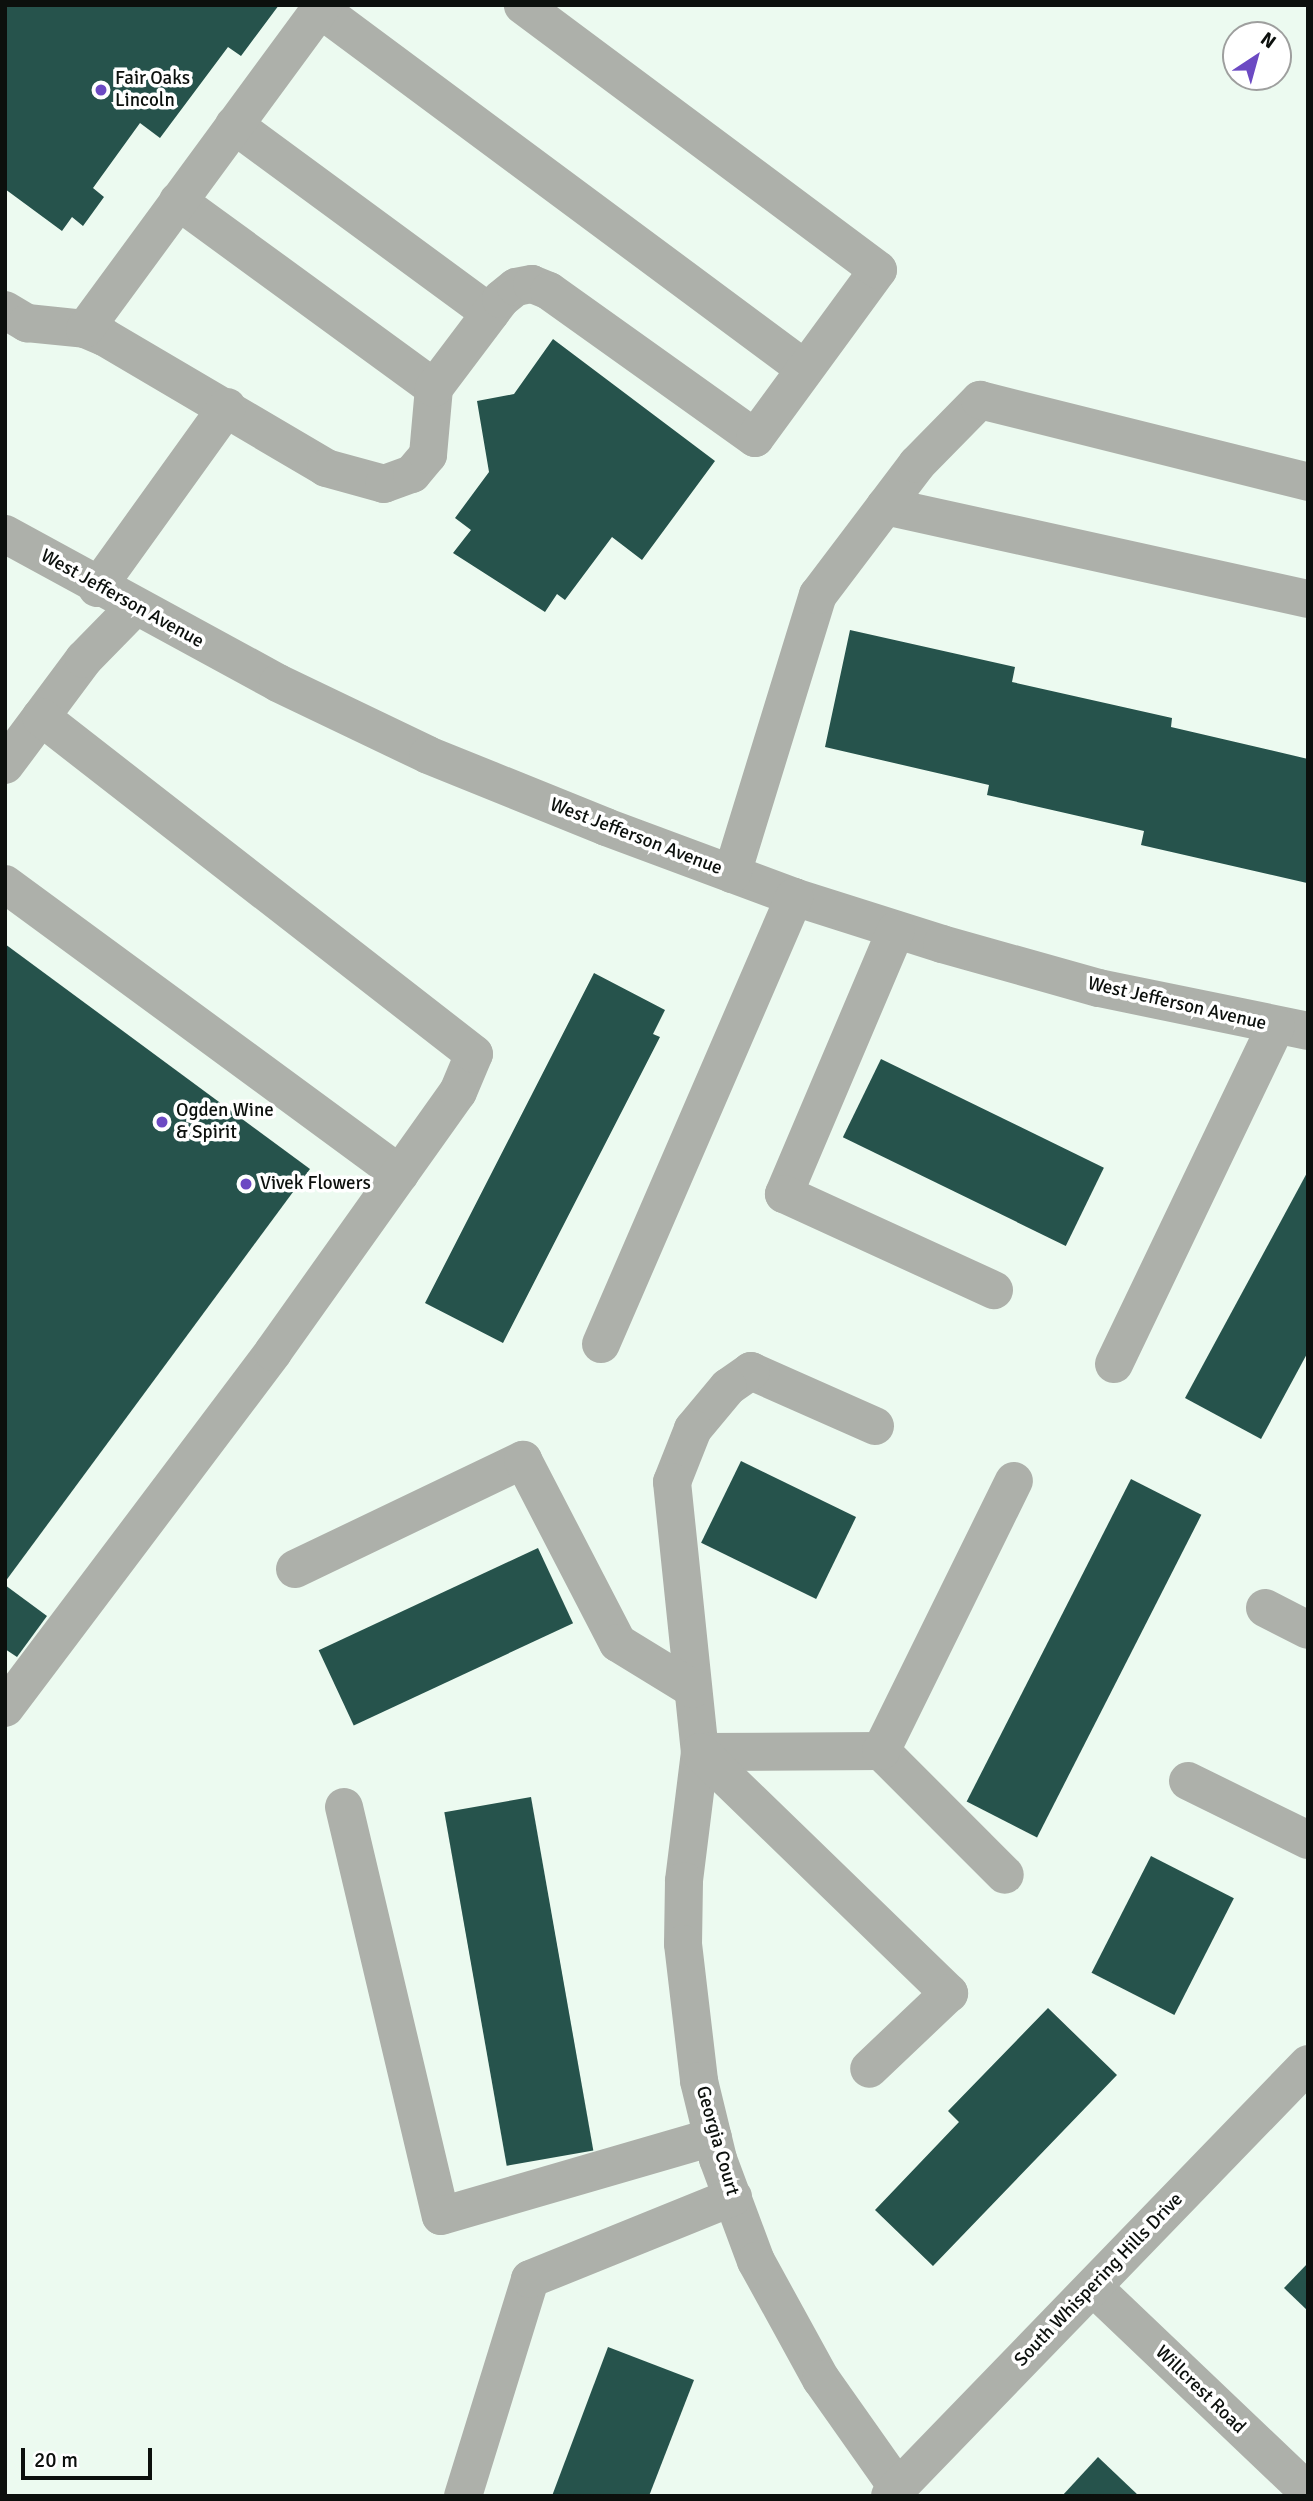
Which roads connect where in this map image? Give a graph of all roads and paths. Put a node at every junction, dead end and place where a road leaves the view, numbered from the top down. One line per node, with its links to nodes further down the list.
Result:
1 (523, 5): 8 (street)
2 (321, 7): 3 (street); 8 (street)
3 (234, 125): 4 (street); 6 (street)
4 (178, 201): 7 (street); 9 (street)
5 (5, 310): 7 (street)
6 (490, 313): 8 (street); 9 (street)
7 (85, 329): 10 (street)
8 (805, 369)
9 (434, 388): 10 (street)
10 (227, 407): 14 (street)
11 (1308, 482): 12 (street)
12 (885, 506): 15 (street); 19 (street)
13 (5, 534): 14 (street, West Jefferson Avenue)
14 (97, 588): 16 (street, West Jefferson Avenue)
15 (1308, 599)
16 (134, 608): 17 (street); 19 (street, West Jefferson Avenue)
17 (41, 717): 18 (street); 24 (street)
18 (5, 765)
19 (732, 874): 21 (street, West Jefferson Avenue)
20 (5, 884): 24 (street)
21 (794, 897): 22 (street, West Jefferson Avenue); 26 (street)
22 (896, 930): 23 (street, West Jefferson Avenue); 25 (street)
23 (1292, 1029): 27 (street)
24 (400, 1174): 34 (street)
25 (995, 1290)
26 (601, 1344)
27 (1114, 1364)
28 (875, 1426): 33 (street, Georgia Court)
29 (1014, 1481): 35 (street)
30 (295, 1569): 33 (street)
31 (1265, 1608): 32 (street)
32 (1308, 1630)
33 (693, 1689): 36 (street, Georgia Court)
34 (5, 1708)
35 (881, 1751): 36 (street); 40 (street)
36 (701, 1752): 42 (street); 43 (street, Georgia Court)
37 (1188, 1782): 39 (street)
38 (344, 1807): 43 (street)
39 (1308, 1840)
40 (1005, 1875)
41 (1308, 2064): 45 (street, South Whispering Hills Drive)
42 (869, 2069)
43 (713, 2137): 44 (street, Georgia Court)
44 (733, 2197): 46 (street, Georgia Court); 48 (street)
45 (1093, 2287): 46 (street, South Whispering Hills Drive); 47 (street, Willcrest Road)
46 (894, 2492)
47 (1308, 2492)
48 (463, 2496)

